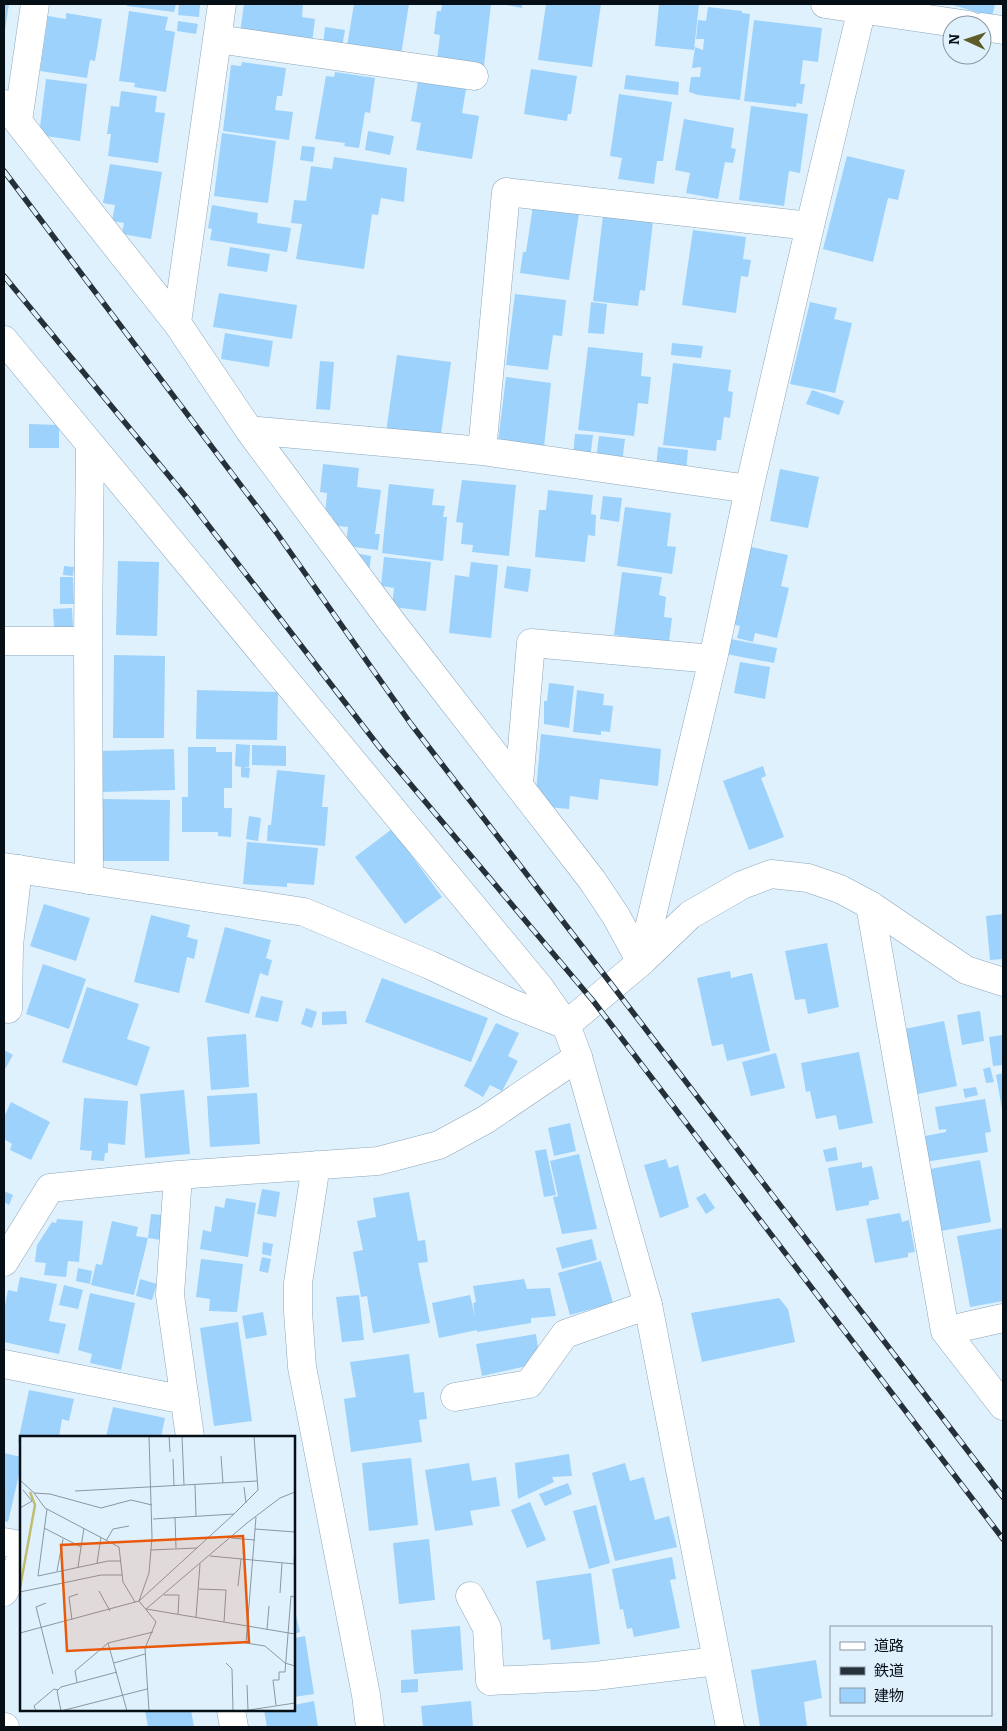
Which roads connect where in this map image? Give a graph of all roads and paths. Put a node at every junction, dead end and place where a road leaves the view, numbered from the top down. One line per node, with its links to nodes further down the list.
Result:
1 (35, 4): 8 (street)
2 (222, 4): 6 (street)
3 (825, 4): 4 (street)
4 (863, 6): 5 (street); 9 (street)
5 (942, 20)
6 (217, 39): 7 (street); 10 (street)
7 (474, 76)
8 (11, 112): 10 (street)
9 (810, 226): 14 (street); 15 (street)
10 (176, 323): 12 (street)
11 (4, 340): 13 (street)
12 (249, 430): 14 (street); 19 (street)
13 (90, 444): 17 (street); 26 (street)
14 (482, 450): 15 (street)
15 (749, 489): 18 (street)
16 (4, 641): 17 (street)
17 (88, 641): 21 (street)
18 (714, 659): 19 (street); 23 (street)
19 (519, 784): 23 (street)
20 (11, 868): 21 (street); 25 (street)
21 (89, 880): 26 (street)
22 (870, 905): 23 (street); 24 (street); 33 (street)
23 (641, 962): 26 (street)
24 (1003, 982)
25 (8, 1009)
26 (566, 1025): 27 (street)
27 (578, 1057): 28 (street); 31 (street)
28 (316, 1165): 29 (street); 47 (street)
29 (178, 1175): 30 (street); 36 (street)
30 (4, 1262)
31 (648, 1305): 35 (street); 44 (street)
32 (1003, 1318): 33 (street)
33 (945, 1331): 37 (street)
34 (4, 1364): 36 (street)
35 (455, 1397)
36 (185, 1400): 38 (street)
37 (1003, 1406)
38 (190, 1436)
39 (4, 1542): 40 (street)
40 (20, 1545)
41 (20, 1562): 42 (street)
42 (4, 1592)
43 (470, 1596): 44 (street)
44 (717, 1661): 48 (street)
45 (231, 1711): 46 (street)
46 (234, 1727)
47 (370, 1727)
48 (730, 1727)

